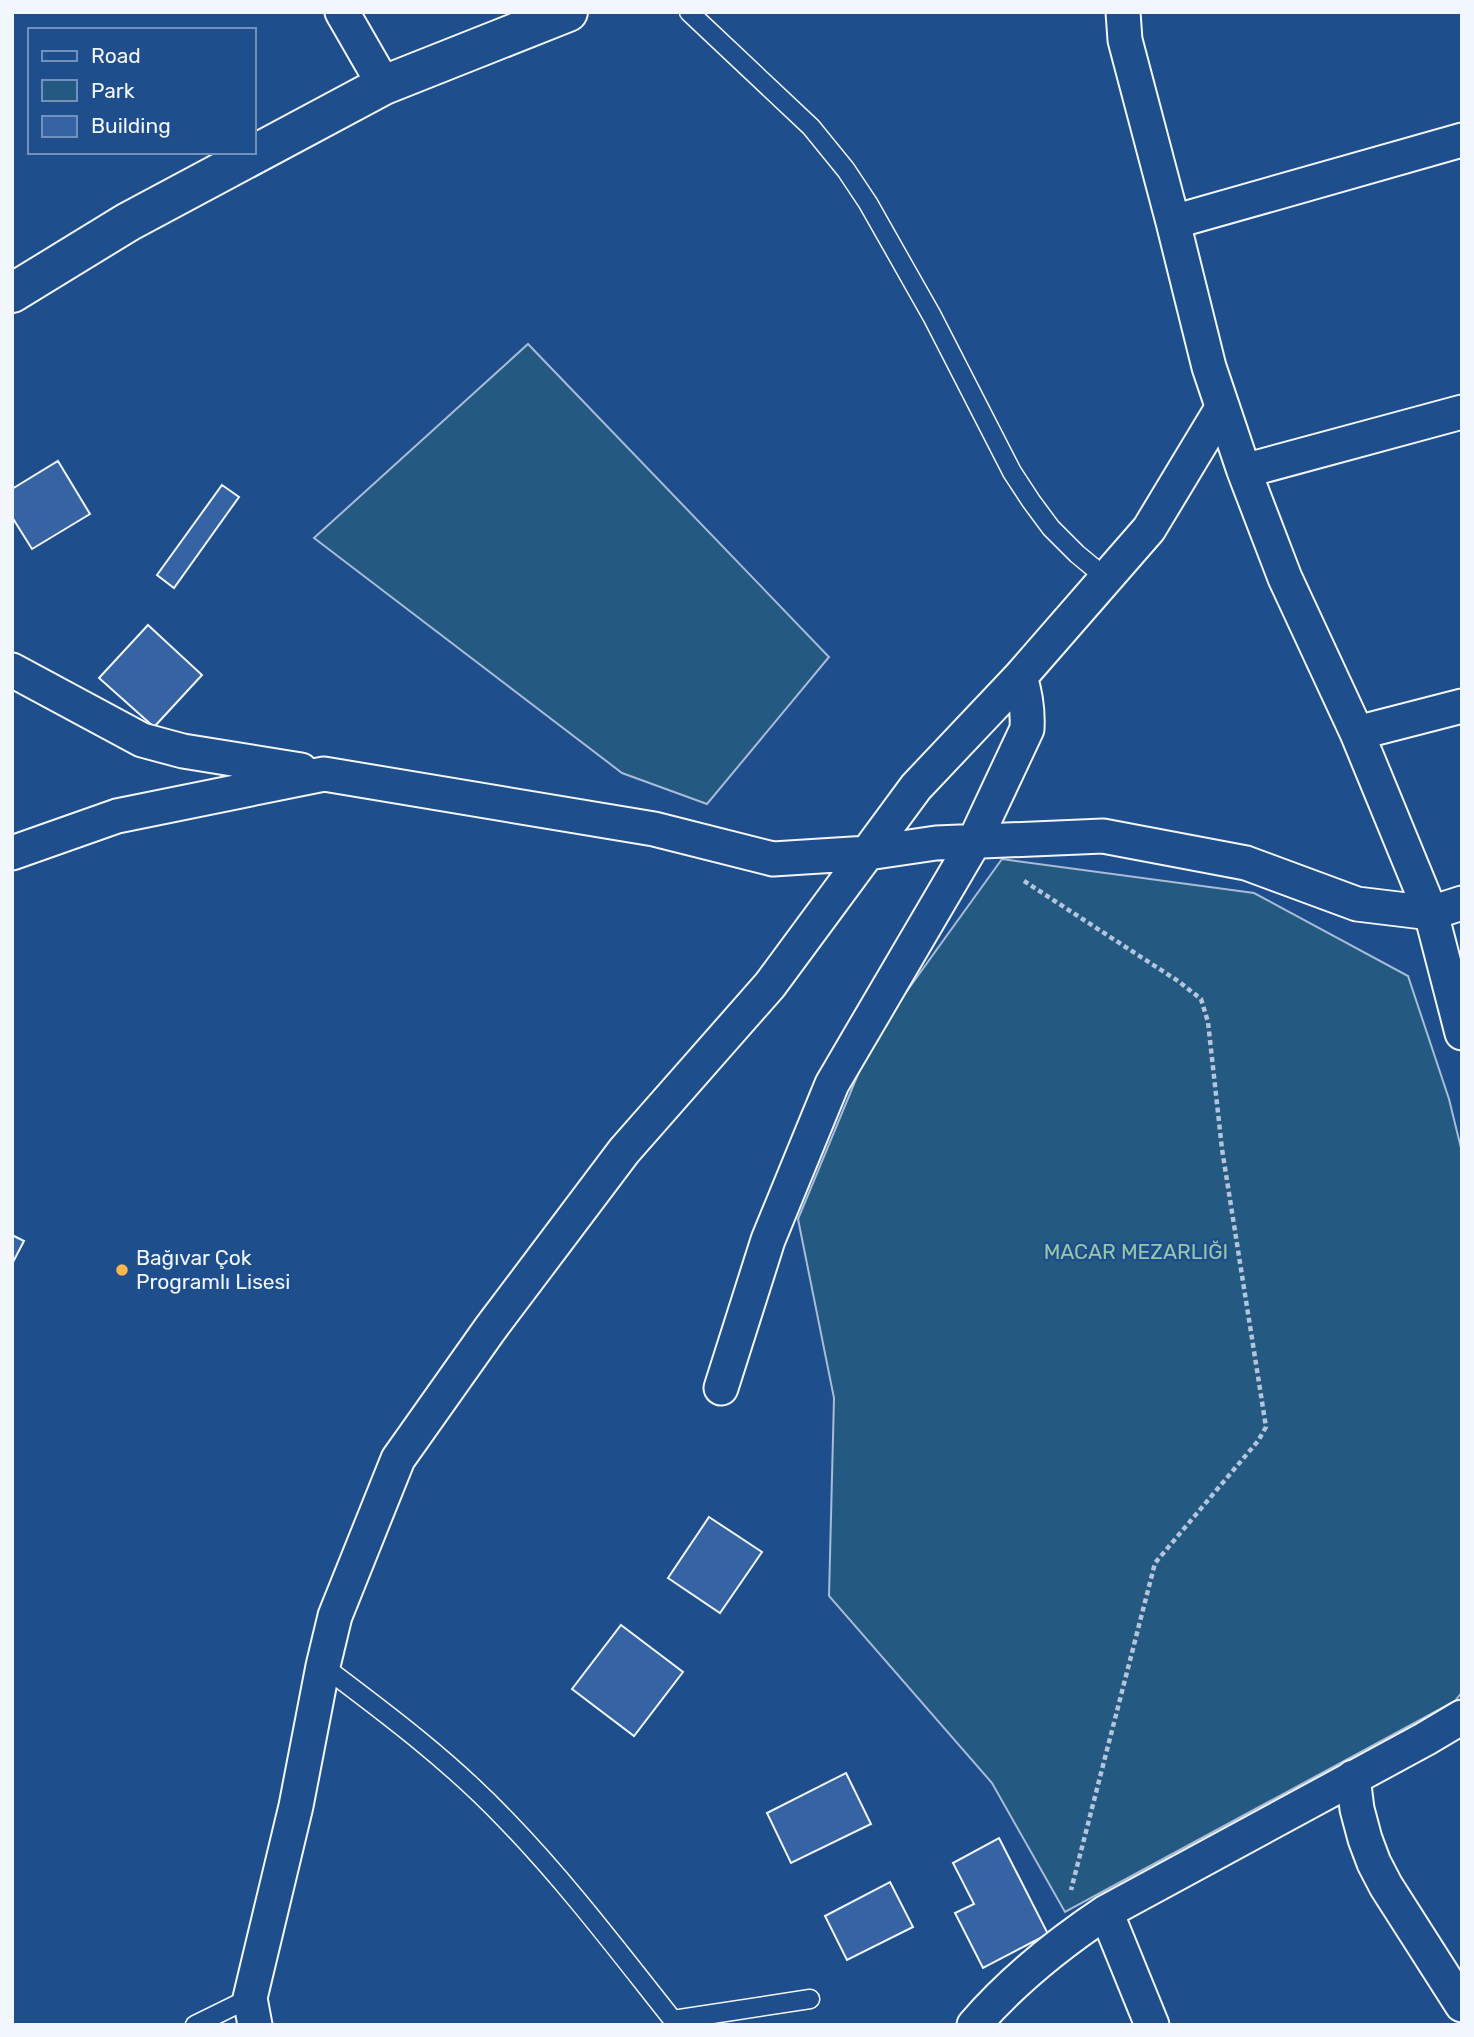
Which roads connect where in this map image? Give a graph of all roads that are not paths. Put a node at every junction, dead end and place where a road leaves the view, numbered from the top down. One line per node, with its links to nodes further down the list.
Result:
1 (342, 12): 5 (street)
2 (568, 12): 5 (street)
3 (689, 12): 14 (lane)
4 (1123, 12): 9 (street)
5 (384, 85): 8 (street)
6 (1462, 140): 9 (street)
7 (255, 154): 10 (street)
8 (256, 154)
9 (1173, 222): 11 (street)
10 (12, 293)
11 (1222, 408): 13 (street); 14 (street)
12 (1462, 412): 13 (street)
13 (1244, 471): 18 (street)
14 (1106, 578): 16 (street)
15 (12, 670): 19 (street)
16 (1020, 677): 20 (street); 22 (street)
17 (1462, 706): 18 (street)
18 (1357, 733): 23 (street)
19 (324, 774): 21 (street); 22 (street)
20 (974, 842): 22 (street); 23 (street); 25 (street)
21 (12, 853)
22 (868, 853): 26 (street)
23 (1446, 908): 24 (street)
24 (1462, 1033)
25 (721, 1388)
26 (323, 1666): 30 (lane); 32 (street)
27 (1462, 1717): 28 (street)
28 (1353, 1777): 29 (street); 31 (street)
29 (1107, 1912): 34 (street); 35 (street)
30 (810, 1999)
31 (1462, 2005)
32 (253, 2011): 33 (lane)
33 (195, 2025)
34 (974, 2025)
35 (1152, 2025)

